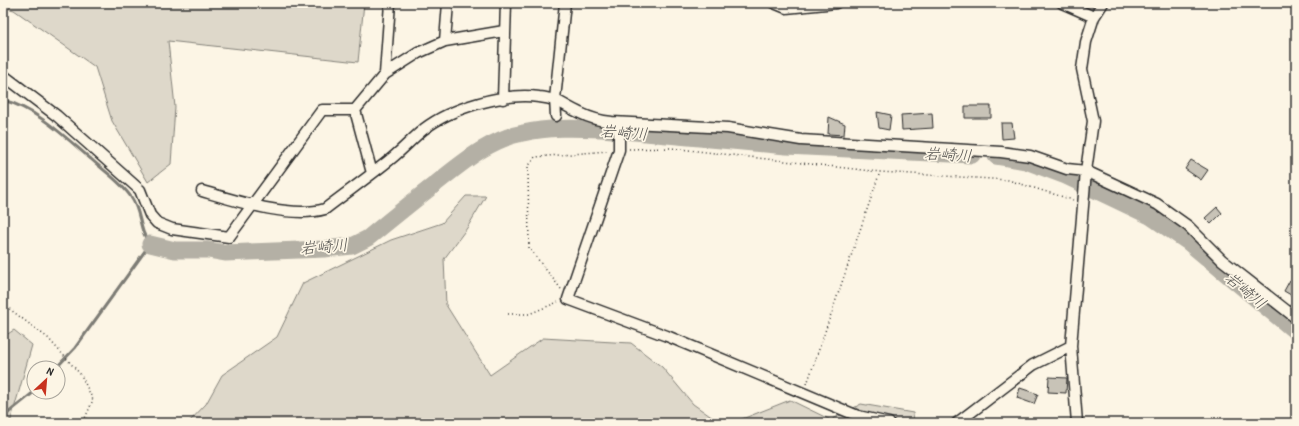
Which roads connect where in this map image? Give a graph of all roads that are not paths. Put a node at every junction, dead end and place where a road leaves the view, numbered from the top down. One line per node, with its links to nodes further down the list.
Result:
1 (390, 3): 12 (street)
2 (448, 3): 11 (street)
3 (506, 3): 10 (street)
4 (565, 3): 15 (street)
5 (774, 3): 6 (street)
6 (836, 3)
7 (1062, 3): 9 (street)
8 (1103, 3): 9 (street)
9 (1094, 16): 20 (street)
10 (504, 32): 11 (street); 14 (street)
11 (445, 41): 12 (street)
12 (385, 74): 16 (street)
13 (3, 75): 22 (street)
14 (503, 99): 15 (street); 19 (street)
15 (555, 99): 17 (street); 18 (street)
16 (355, 110): 19 (street); 22 (street)
17 (556, 116)
18 (619, 123): 20 (street); 25 (street)
19 (372, 173): 22 (street)
20 (1086, 175): 23 (street); 24 (street)
21 (202, 191): 22 (street)
22 (253, 205)
23 (1296, 318)
24 (1072, 346): 26 (street); 27 (street)
25 (889, 423)
26 (957, 423)
27 (1077, 423)

